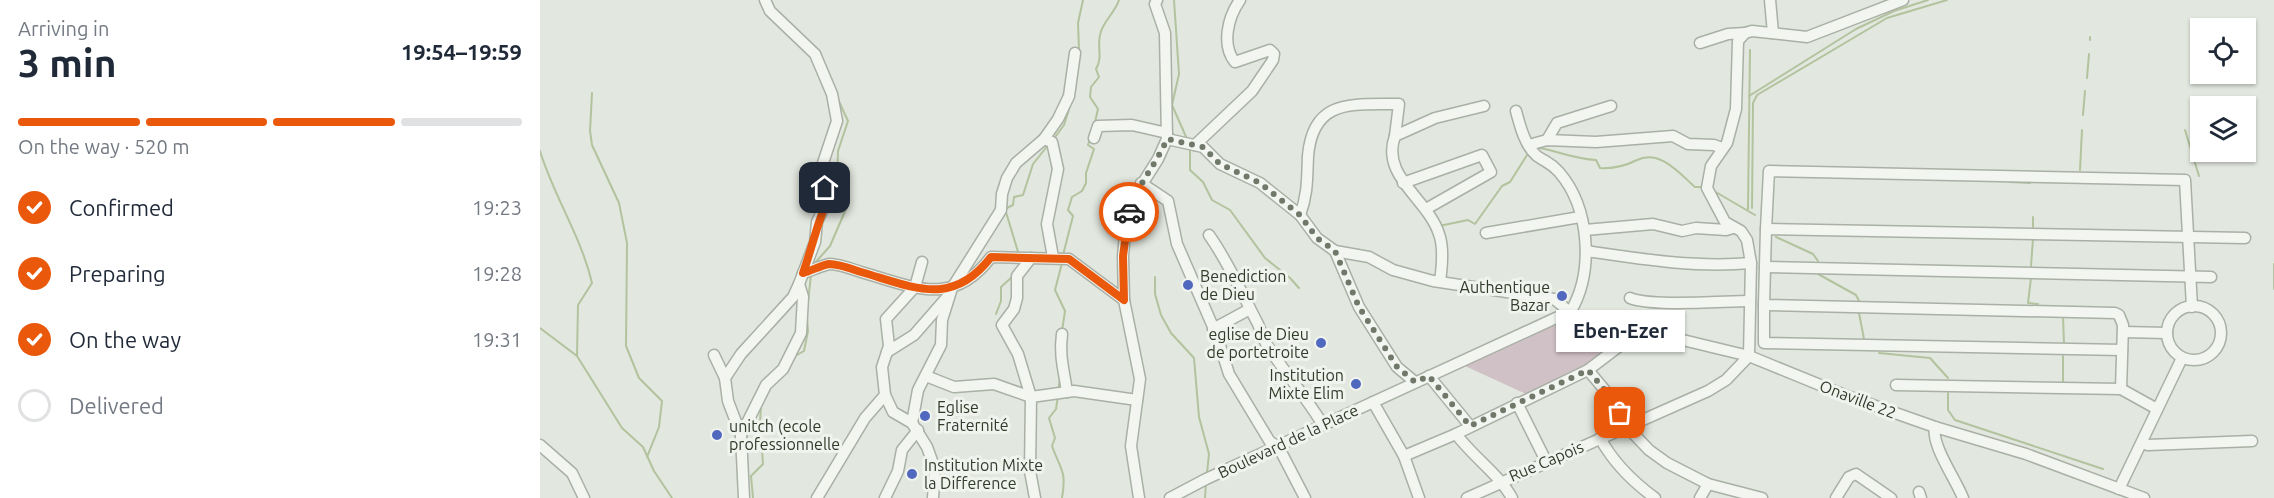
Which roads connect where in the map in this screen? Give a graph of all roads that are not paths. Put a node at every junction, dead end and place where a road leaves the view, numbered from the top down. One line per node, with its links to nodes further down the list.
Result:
1 (765, 0): 43 (street)
2 (1157, 0): 14 (street)
3 (1240, 0): 19 (street)
4 (1770, 0): 8 (street)
5 (1903, 0): 6 (street)
6 (1887, 3): 8 (street)
7 (1745, 33): 8 (street); 9 (street); 21 (street)
8 (1773, 33)
9 (1700, 43)
10 (1075, 53): 17 (street)
11 (1484, 106): 15 (street)
12 (1611, 106): 18 (street)
13 (1516, 111): 20 (street)
14 (1167, 136): 16 (street); 19 (street); 22 (street)
15 (1395, 136): 23 (street); 25 (street)
16 (1094, 138)
17 (1044, 139): 36 (street); 46 (street)
18 (1547, 140): 20 (street); 21 (street)
19 (1195, 145): 25 (street)
20 (1529, 145): 26 (street)
21 (1722, 148): 27 (street)
22 (1141, 183): 48 (street); 54 (street)
23 (1403, 183): 24 (street); 24 (street)
24 (1426, 209): 44 (street)
25 (1300, 215): 34 (street)
26 (1580, 217): 29 (street); 30 (street)
27 (1733, 228): 29 (street); 39 (street)
28 (1767, 229): 32 (street); 32 (street); 40 (street)
29 (1585, 230): 35 (street)
30 (1486, 233)
31 (1209, 235): 52 (street)
32 (2190, 237): 33 (street); 41 (street)
33 (2245, 238)
34 (1335, 251): 44 (street, Onaville 22); 69 (street)
35 (1586, 251): 39 (street); 53 (street)
36 (1053, 257): 37 (street); 48 (street)
37 (1031, 258): 46 (street); 74 (street)
38 (922, 262): 45 (street)
39 (1751, 263): 49 (street)
40 (1766, 267): 41 (street); 50 (street)
41 (2190, 276): 42 (street); 51 (street)
42 (2211, 277)
43 (801, 279): 45 (street); 68 (street); 85 (street)
44 (1440, 281): 53 (street, Onaville 22)
45 (915, 287): 46 (street); 61 (street)
46 (951, 291): 61 (street); 66 (street)
47 (1630, 298): 49 (street)
48 (1124, 300): 75 (street)
49 (1750, 301): 63 (street)
50 (1764, 305): 55 (street); 59 (street)
51 (2192, 307): 56 (street); 64 (street)
52 (1250, 309): 54 (street); 79 (street)
53 (1571, 311): 58 (street, Onaville 22); 67 (street, Boulevard de la Place)
54 (1214, 329): 90 (street)
55 (2123, 332): 56 (street); 60 (street)
56 (2167, 333): 64 (street)
57 (1062, 334): 72 (street)
58 (1634, 335): 63 (street, Onaville 22); 65 (street)
59 (1764, 343): 60 (street); 63 (street, Rue Capois)
60 (2122, 350): 71 (street)
61 (886, 352): 73 (street)
62 (714, 355): 68 (street)
63 (1753, 358): 82 (street, Rue Capois); 83 (street, Onaville 22)
64 (2182, 358): 78 (street)
65 (1588, 370): 77 (street); 82 (street)
66 (926, 376): 74 (street); 81 (street)
67 (1429, 376): 69 (street, Boulevard de la Place); 80 (street)
68 (725, 378): 85 (street)
69 (1415, 382): 76 (street, Boulevard de la Place)
70 (1896, 385): 71 (street)
71 (2121, 389): 78 (street)
72 (1067, 392): 74 (street); 75 (street)
73 (885, 395): 81 (street); 99 (street)
74 (1031, 397): 102 (street)
75 (1137, 400): 103 (street)
76 (1373, 402): 79 (street, Boulevard de la Place); 91 (street)
77 (1518, 403): 80 (street); 92 (street)
78 (2157, 409): 88 (street)
79 (1323, 425): 90 (street, Boulevard de la Place)
80 (1470, 426): 84 (street)
81 (915, 427): 100 (street); 101 (street)
82 (1627, 427): 86 (street, Rue Capois); 94 (street)
83 (1935, 427): 95 (street, Onaville 22); 113 (street)
84 (1456, 434): 91 (street); 93 (street)
85 (741, 435): 98 (street)
86 (1600, 438): 92 (street, Rue Capois); 108 (street)
87 (2252, 441): 88 (street)
88 (2142, 442): 95 (street)
89 (540, 445): 97 (street)
90 (1278, 446): 96 (street); 104 (street, Boulevard de la Place)
91 (1404, 456): 105 (street)
92 (1546, 461): 93 (street, Rue Capois)
93 (1499, 482): 106 (street, Rue Capois); 107 (street)
94 (1708, 484): 109 (street); 110 (street)
95 (2115, 488): 114 (street); 115 (street, Onaville 22)
96 (1301, 497)
97 (584, 498)
98 (744, 498)
99 (817, 498)
100 (885, 498)
101 (933, 498)
102 (1035, 498)
103 (1138, 498)
104 (1170, 498)
105 (1419, 498)
106 (1467, 498)
107 (1512, 498)
108 (1655, 498)
109 (1700, 498)
110 (1762, 498)
111 (1836, 498): 112 (street)
112 (1891, 498)
113 (1963, 498)
114 (2106, 498)
115 (2144, 498)

